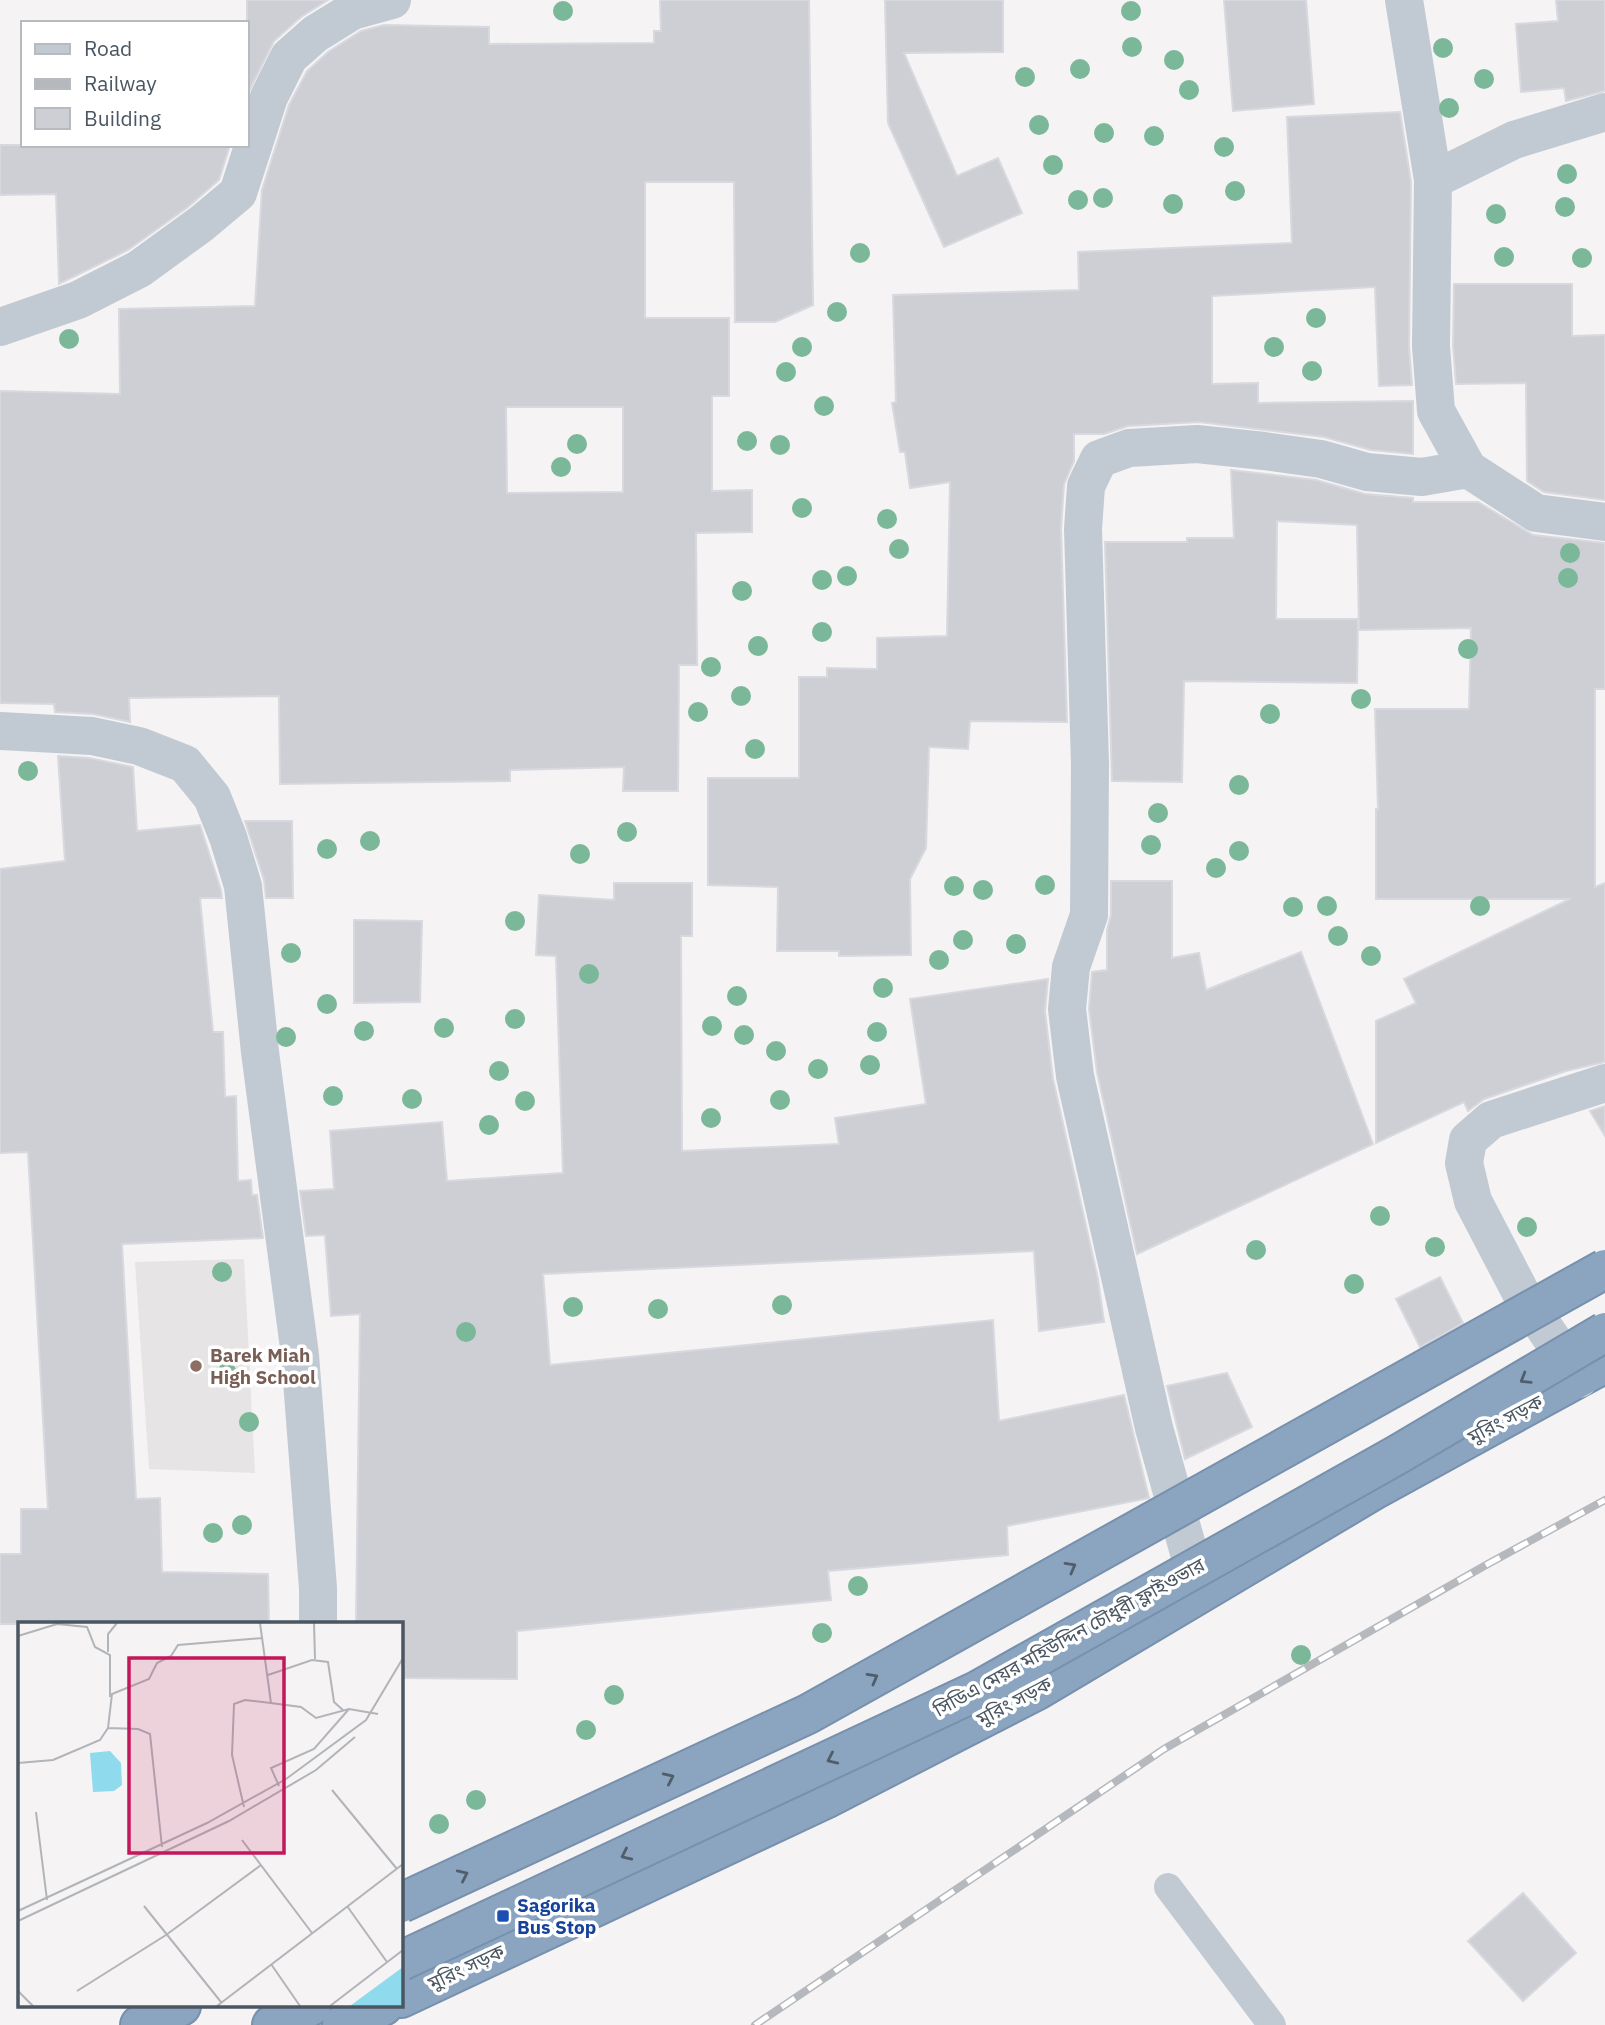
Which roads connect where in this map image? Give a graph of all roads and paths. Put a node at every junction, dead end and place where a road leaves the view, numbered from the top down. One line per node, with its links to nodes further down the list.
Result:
1 (392, 0): 5 (street)
2 (1404, 0): 4 (street)
3 (1605, 112): 4 (street)
4 (1433, 180): 6 (street)
5 (0, 327)
6 (1468, 469): 7 (street); 13 (street)
7 (1605, 522)
8 (0, 732): 14 (street)
9 (1605, 1083): 12 (street)
10 (1605, 1269): 16 (highway, one-way to 10, bridge)
11 (1605, 1332): 17 (highway, সিডিএ মেয়র মহিউদ্দিন চৌধুরী ফ্লাইওভার, one-way to 17, bridge)
12 (1592, 1371): 13 (highway, মুরিং সড়ক)
13 (1200, 1592): 18 (highway, মুরিং সড়ক)
14 (318, 1622)
15 (1168, 1887): 25 (lane)
16 (402, 1903)
17 (402, 1961)
18 (402, 1997)
19 (177, 2008): 23 (highway)
20 (307, 2008): 24 (highway)
21 (376, 2008): 22 (highway)
22 (344, 2018)
23 (140, 2025)
24 (272, 2025)
25 (1272, 2025)

